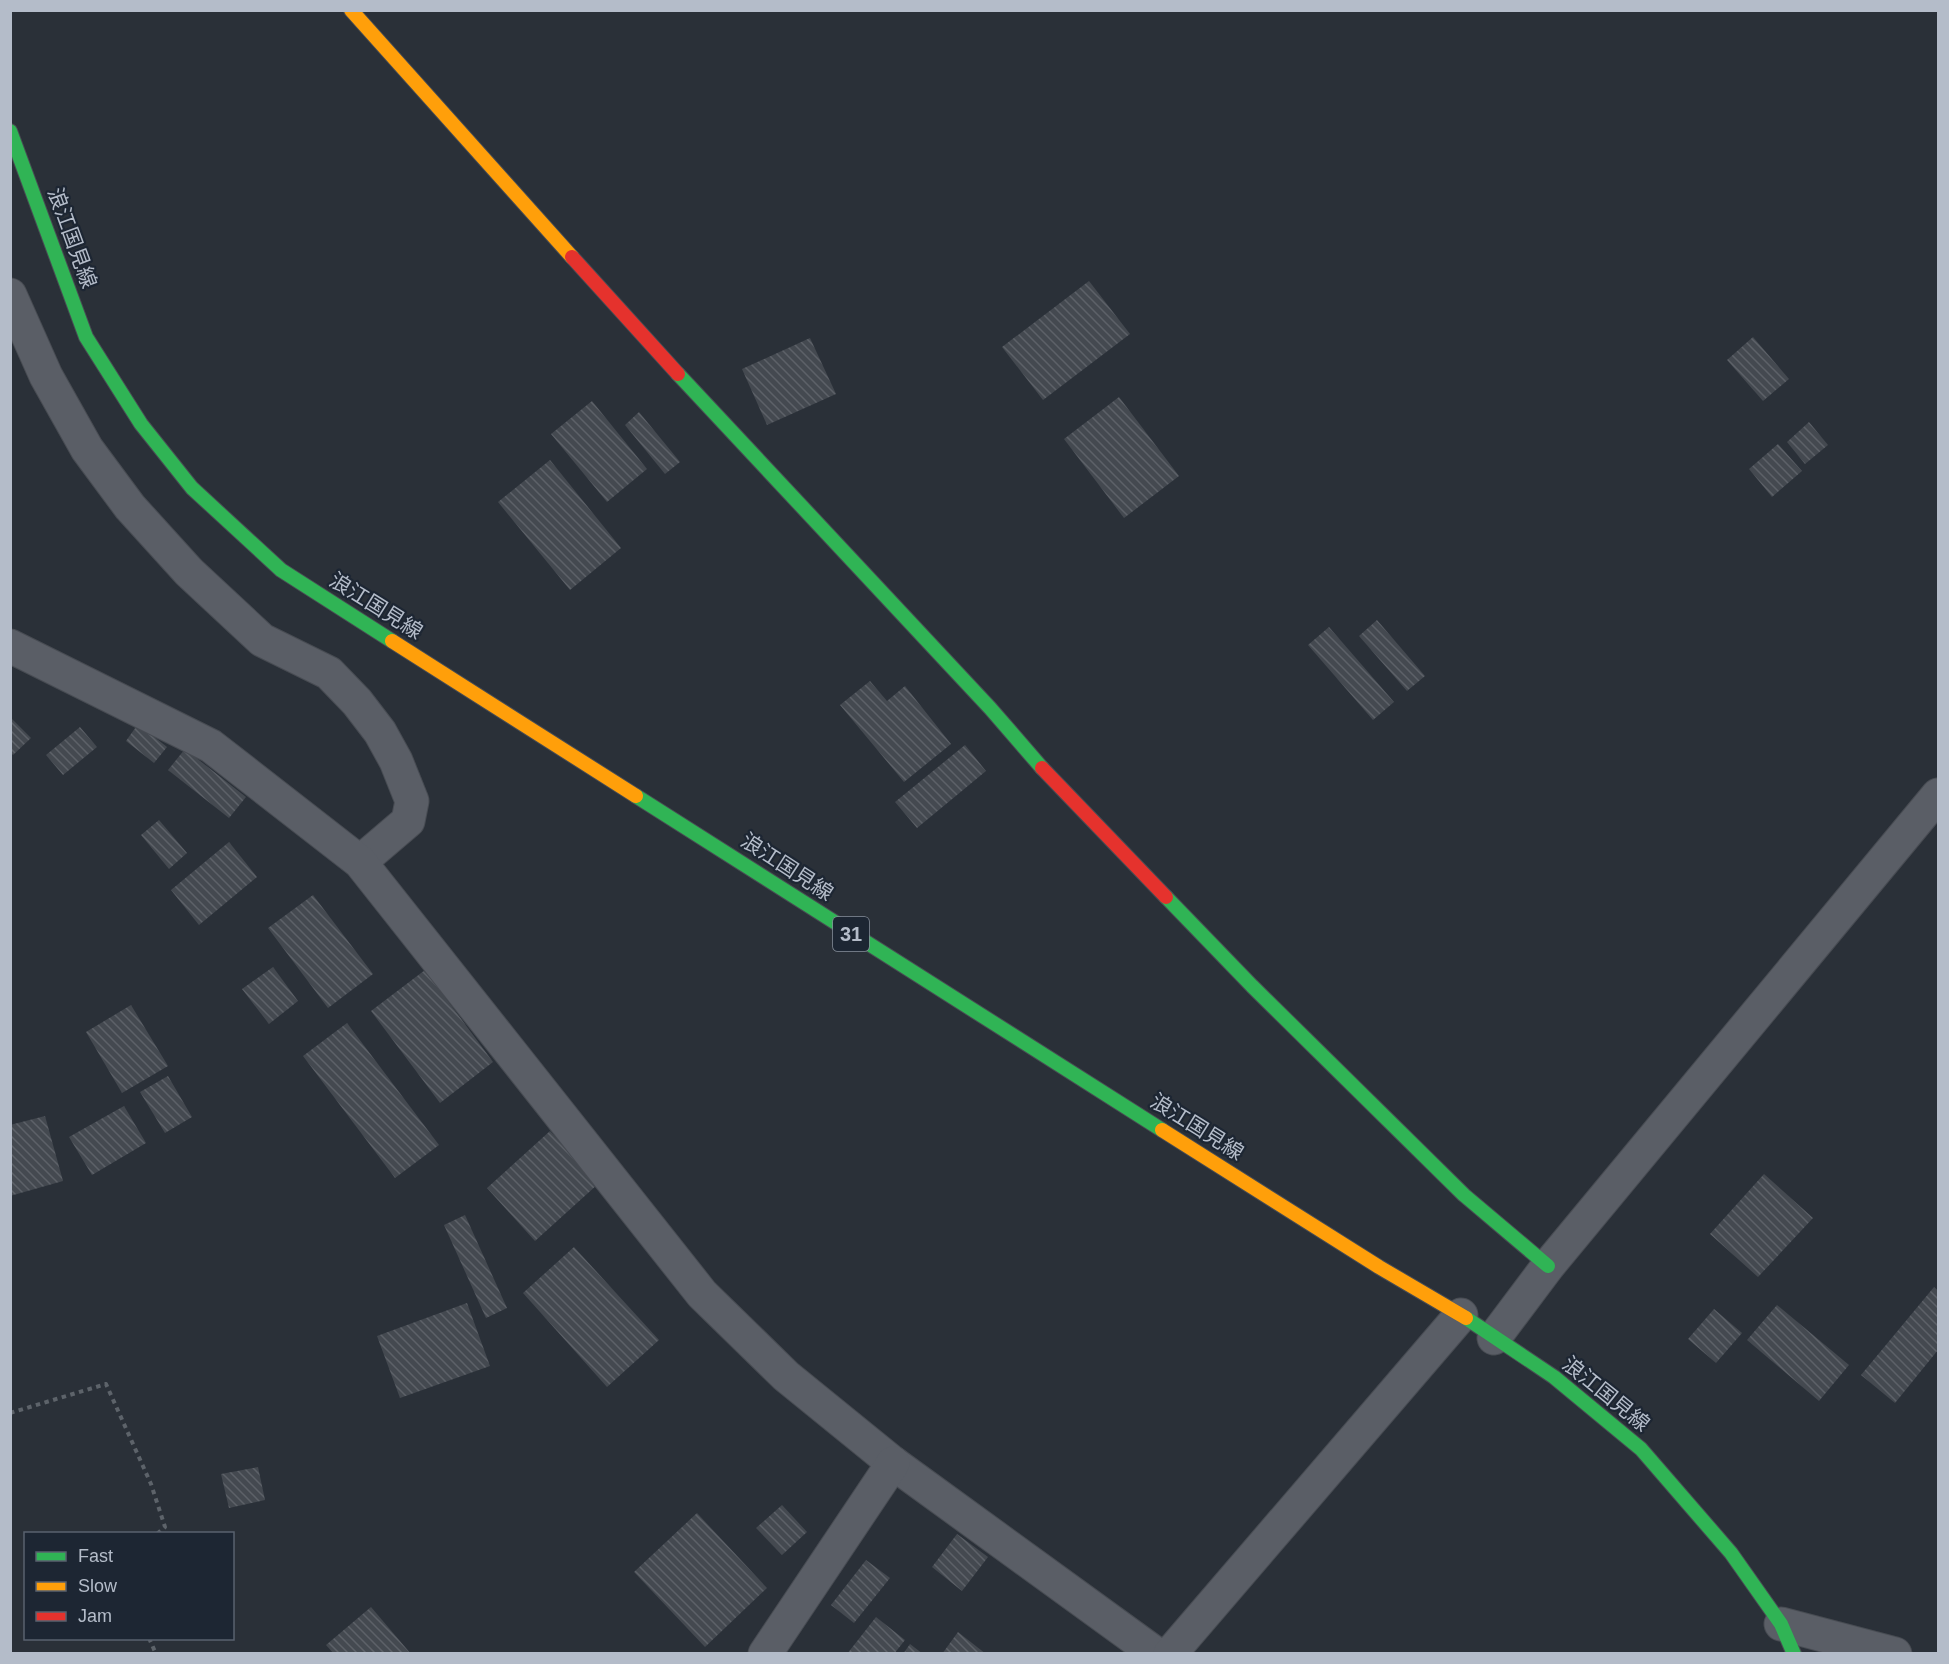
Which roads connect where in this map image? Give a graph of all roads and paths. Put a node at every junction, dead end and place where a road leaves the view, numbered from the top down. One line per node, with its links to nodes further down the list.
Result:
1 (351, 10): 7 (main road)
2 (10, 131): 8 (main road, 浪江国見線 / 31)
3 (10, 295): 6 (street)
4 (10, 646): 6 (street)
5 (1938, 795): 7 (street)
6 (360, 862): 11 (street)
7 (1548, 1266): 9 (street)
8 (1461, 1315): 9 (main road, 浪江国見線 / 31); 16 (street)
9 (1494, 1338): 13 (main road, 浪江国見線 / 31)
10 (10, 1413): 12 (path)
11 (892, 1462): 14 (street); 15 (street)
12 (158, 1532)
13 (1788, 1639): 17 (street)
14 (765, 1653)
15 (1156, 1653)
16 (1170, 1653)
17 (1895, 1653)

